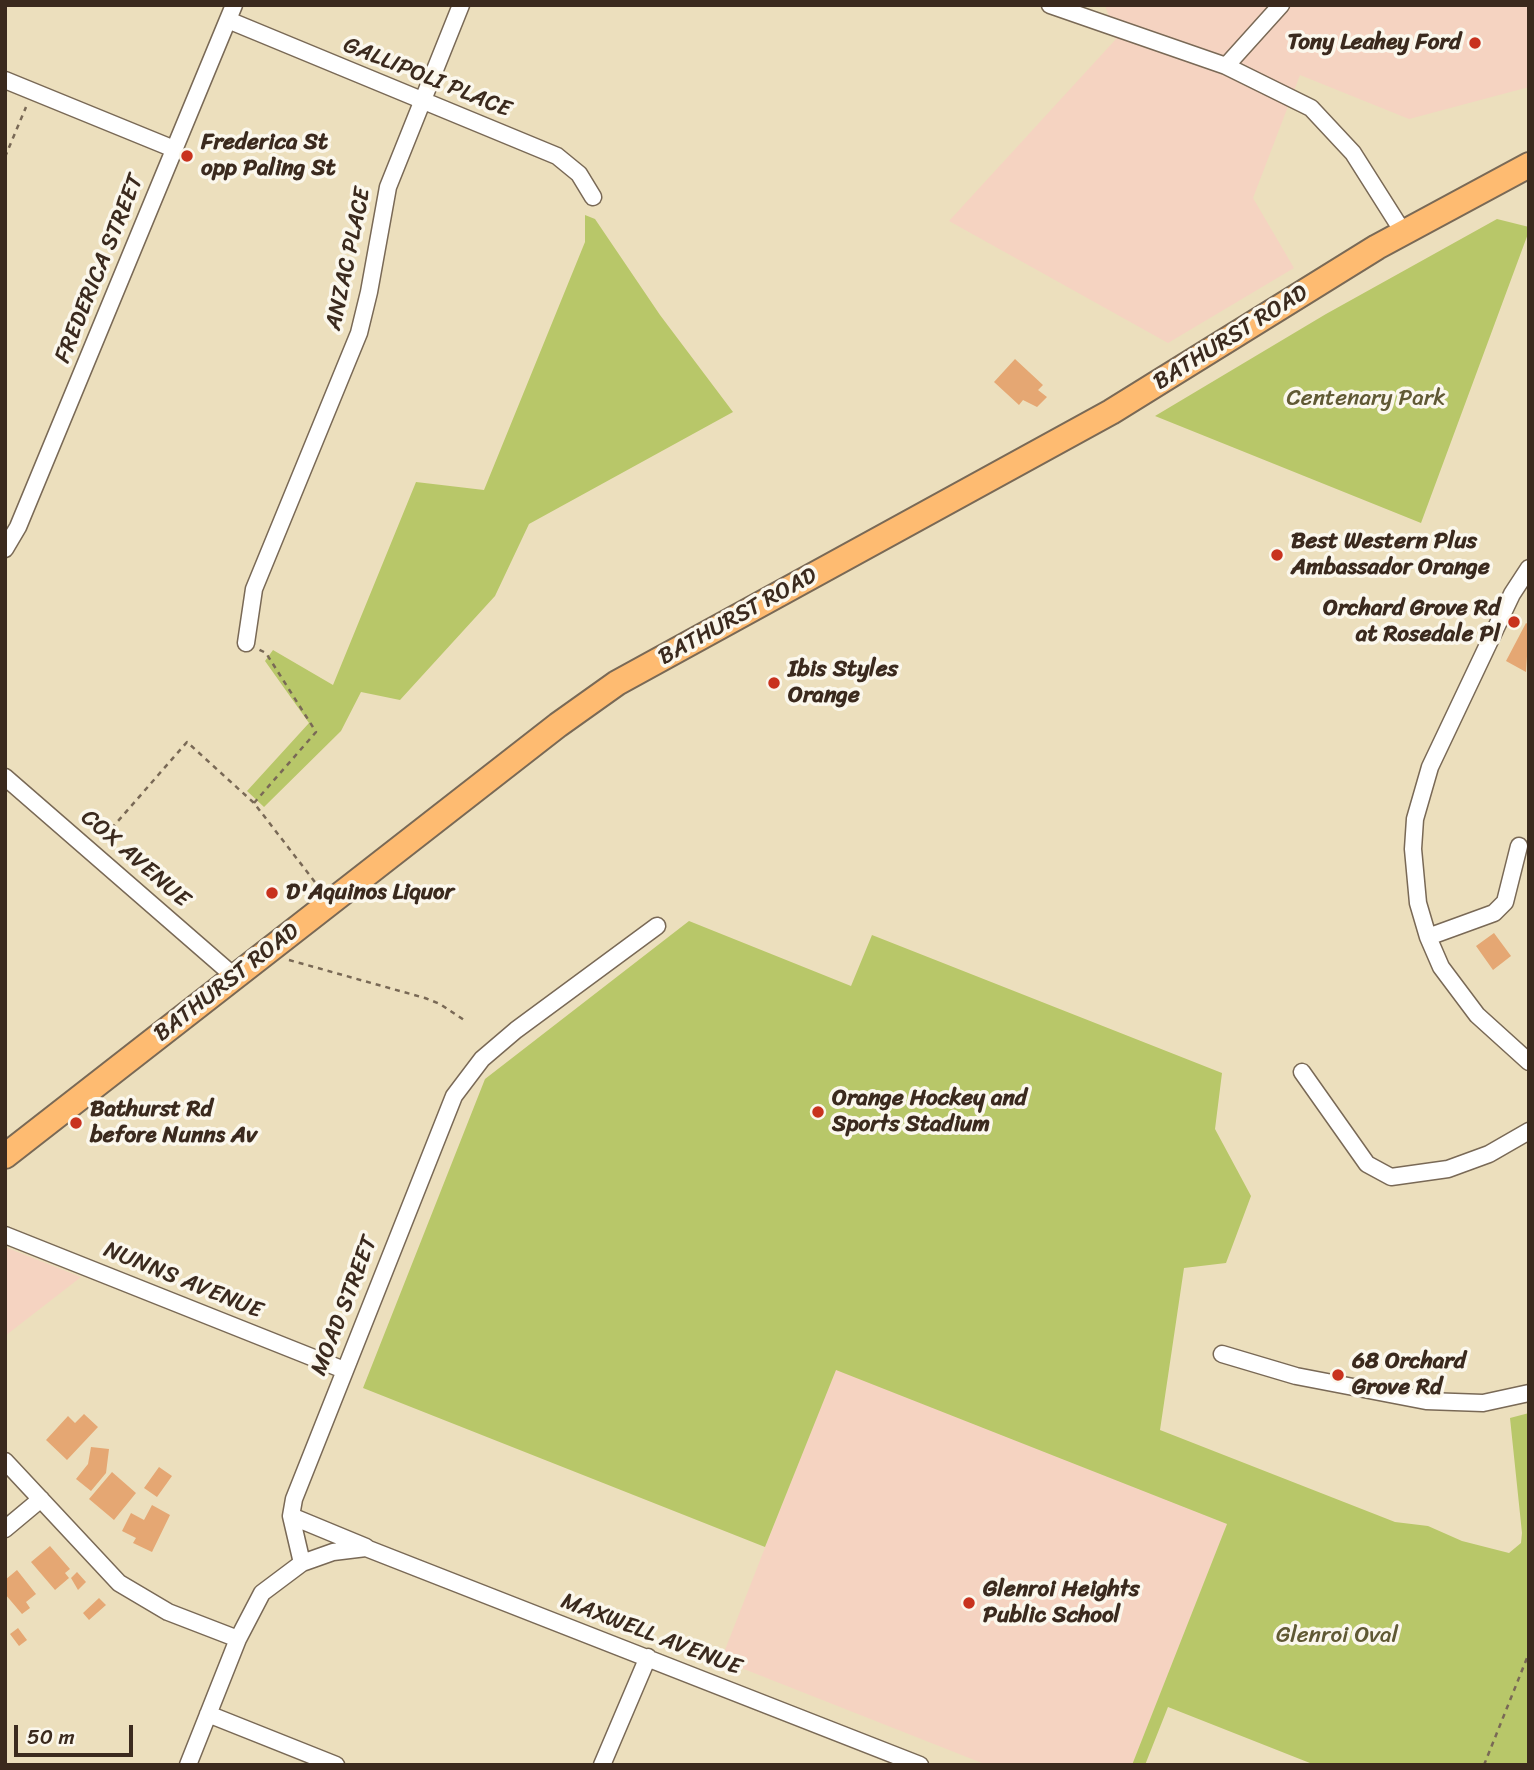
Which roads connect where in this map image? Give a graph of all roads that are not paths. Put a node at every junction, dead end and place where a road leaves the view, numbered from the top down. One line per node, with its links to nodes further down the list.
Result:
1 (461, 5): 7 (street, ANZAC PLACE)
2 (1050, 5): 5 (street)
3 (1280, 5): 5 (street)
4 (231, 13): 7 (street, GALLIPOLI PLACE); 8 (street, FREDERICA STREET)
5 (1226, 66): 11 (street)
6 (5, 80): 8 (street)
7 (424, 101): 10 (street, GALLIPOLI PLACE); 15 (street, ANZAC PLACE)
8 (174, 149): 12 (street, FREDERICA STREET)
9 (1529, 165): 11 (highway, BATHURST ROAD)
10 (593, 197)
11 (1403, 232): 20 (highway, BATHURST ROAD)
12 (5, 549)
13 (1529, 568): 14 (street)
14 (1524, 585): 19 (street)
15 (246, 643)
16 (5, 777): 20 (street, COX AVENUE)
17 (1519, 846): 19 (street)
18 (657, 926): 27 (street, MOAD STREET)
19 (1428, 937): 21 (street)
20 (235, 977): 24 (highway, BATHURST ROAD)
21 (1529, 1062)
22 (1302, 1072): 23 (street)
23 (1529, 1131)
24 (5, 1156)
25 (5, 1235): 27 (street, NUNNS AVENUE)
26 (1222, 1354): 28 (street)
27 (344, 1370): 31 (street, MOAD STREET)
28 (1529, 1393)
29 (5, 1461): 30 (street)
30 (41, 1499): 32 (street); 35 (street)
31 (291, 1516): 33 (street, MAXWELL AVENUE); 34 (street, MOAD STREET)
32 (5, 1529)
33 (366, 1548): 34 (street, MAXWELL AVENUE); 36 (street, MAXWELL AVENUE)
34 (302, 1563): 35 (street)
35 (238, 1639): 37 (street)
36 (648, 1657): 40 (street); 41 (street, MAXWELL AVENUE)
37 (208, 1714): 38 (street); 39 (street)
38 (188, 1765)
39 (336, 1765)
40 (602, 1765)
41 (920, 1765)

